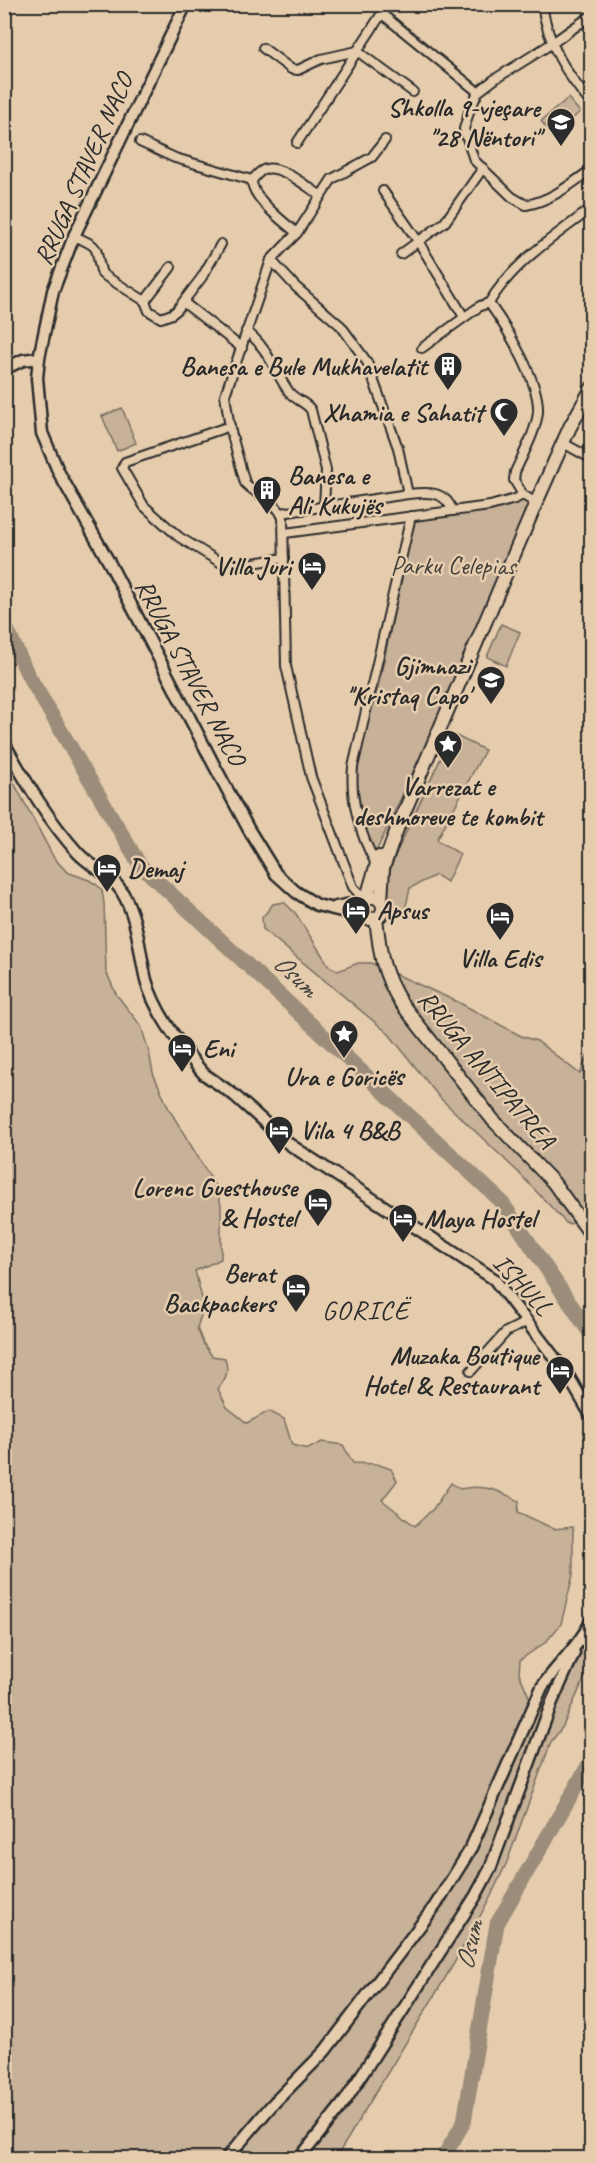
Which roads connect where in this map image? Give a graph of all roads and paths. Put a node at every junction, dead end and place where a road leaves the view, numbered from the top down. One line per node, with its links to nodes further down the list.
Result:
1 (186, 4): 22 (street, RRUGA STAVER NACO)
2 (388, 4): 4 (street)
3 (542, 4): 6 (street)
4 (382, 14): 8 (street); 10 (street)
5 (591, 15): 6 (street)
6 (551, 44): 10 (street); 11 (street)
7 (263, 48): 8 (street)
8 (357, 51): 9 (street); 14 (street)
9 (413, 92)
10 (478, 92): 15 (street)
11 (591, 105)
12 (385, 140): 19 (street)
13 (140, 142): 17 (street)
14 (297, 143)
15 (483, 168): 16 (street); 23 (street)
16 (591, 169)
17 (252, 180): 19 (street); 21 (street)
18 (384, 191): 23 (street)
19 (320, 195): 21 (street)
20 (591, 208): 30 (street)
21 (297, 233): 26 (street)
22 (74, 236): 28 (street); 35 (street, RRUGA STAVER NACO)
23 (418, 241): 25 (street); 31 (street)
24 (221, 244): 29 (street)
25 (401, 254)
26 (271, 260): 32 (street); 41 (street)
27 (171, 267): 28 (street)
28 (145, 301): 29 (street)
29 (183, 302): 33 (street)
30 (489, 303): 31 (street); 42 (street)
31 (464, 317): 34 (street)
32 (246, 331): 33 (street); 44 (street)
33 (242, 348): 38 (street)
34 (422, 348)
35 (39, 358): 36 (street); 55 (street, RRUGA STAVER NACO)
36 (4, 369)
37 (591, 388): 39 (main road, RRUGA ANTIPATREA)
38 (230, 426): 46 (street); 49 (street)
39 (563, 443): 40 (street); 43 (main road, RRUGA ANTIPATREA)
40 (591, 459)
41 (408, 494): 44 (street); 45 (street)
42 (523, 495): 43 (street); 45 (street)
43 (536, 503): 51 (main road, RRUGA ANTIPATREA)
44 (324, 506): 46 (street)
45 (452, 510): 47 (street)
46 (281, 513): 48 (street)
47 (411, 516): 48 (street); 52 (street)
48 (285, 533): 49 (street)
49 (284, 558): 53 (street)
50 (4, 743): 58 (street, ISHULL)
51 (428, 756): 52 (main road, RRUGA ANTIPATREA); 54 (main road, RRUGA ANTIPATREA)
52 (376, 864): 53 (main road, RRUGA ANTIPATREA)
53 (364, 900): 54 (main road); 55 (street); 56 (main road, RRUGA ANTIPATREA)
54 (381, 901): 56 (main road, RRUGA ANTIPATREA)
55 (327, 908): 56 (street, RRUGA STAVER NACO)
56 (370, 918): 57 (main road, RRUGA ANTIPATREA)
57 (591, 1236)
58 (528, 1321): 59 (street); 60 (street, ISHULL)
59 (471, 1371)
60 (591, 1417)
61 (591, 1619): 62 (street)
62 (576, 1647): 63 (street); 64 (street)
63 (227, 2158)
64 (300, 2158)

